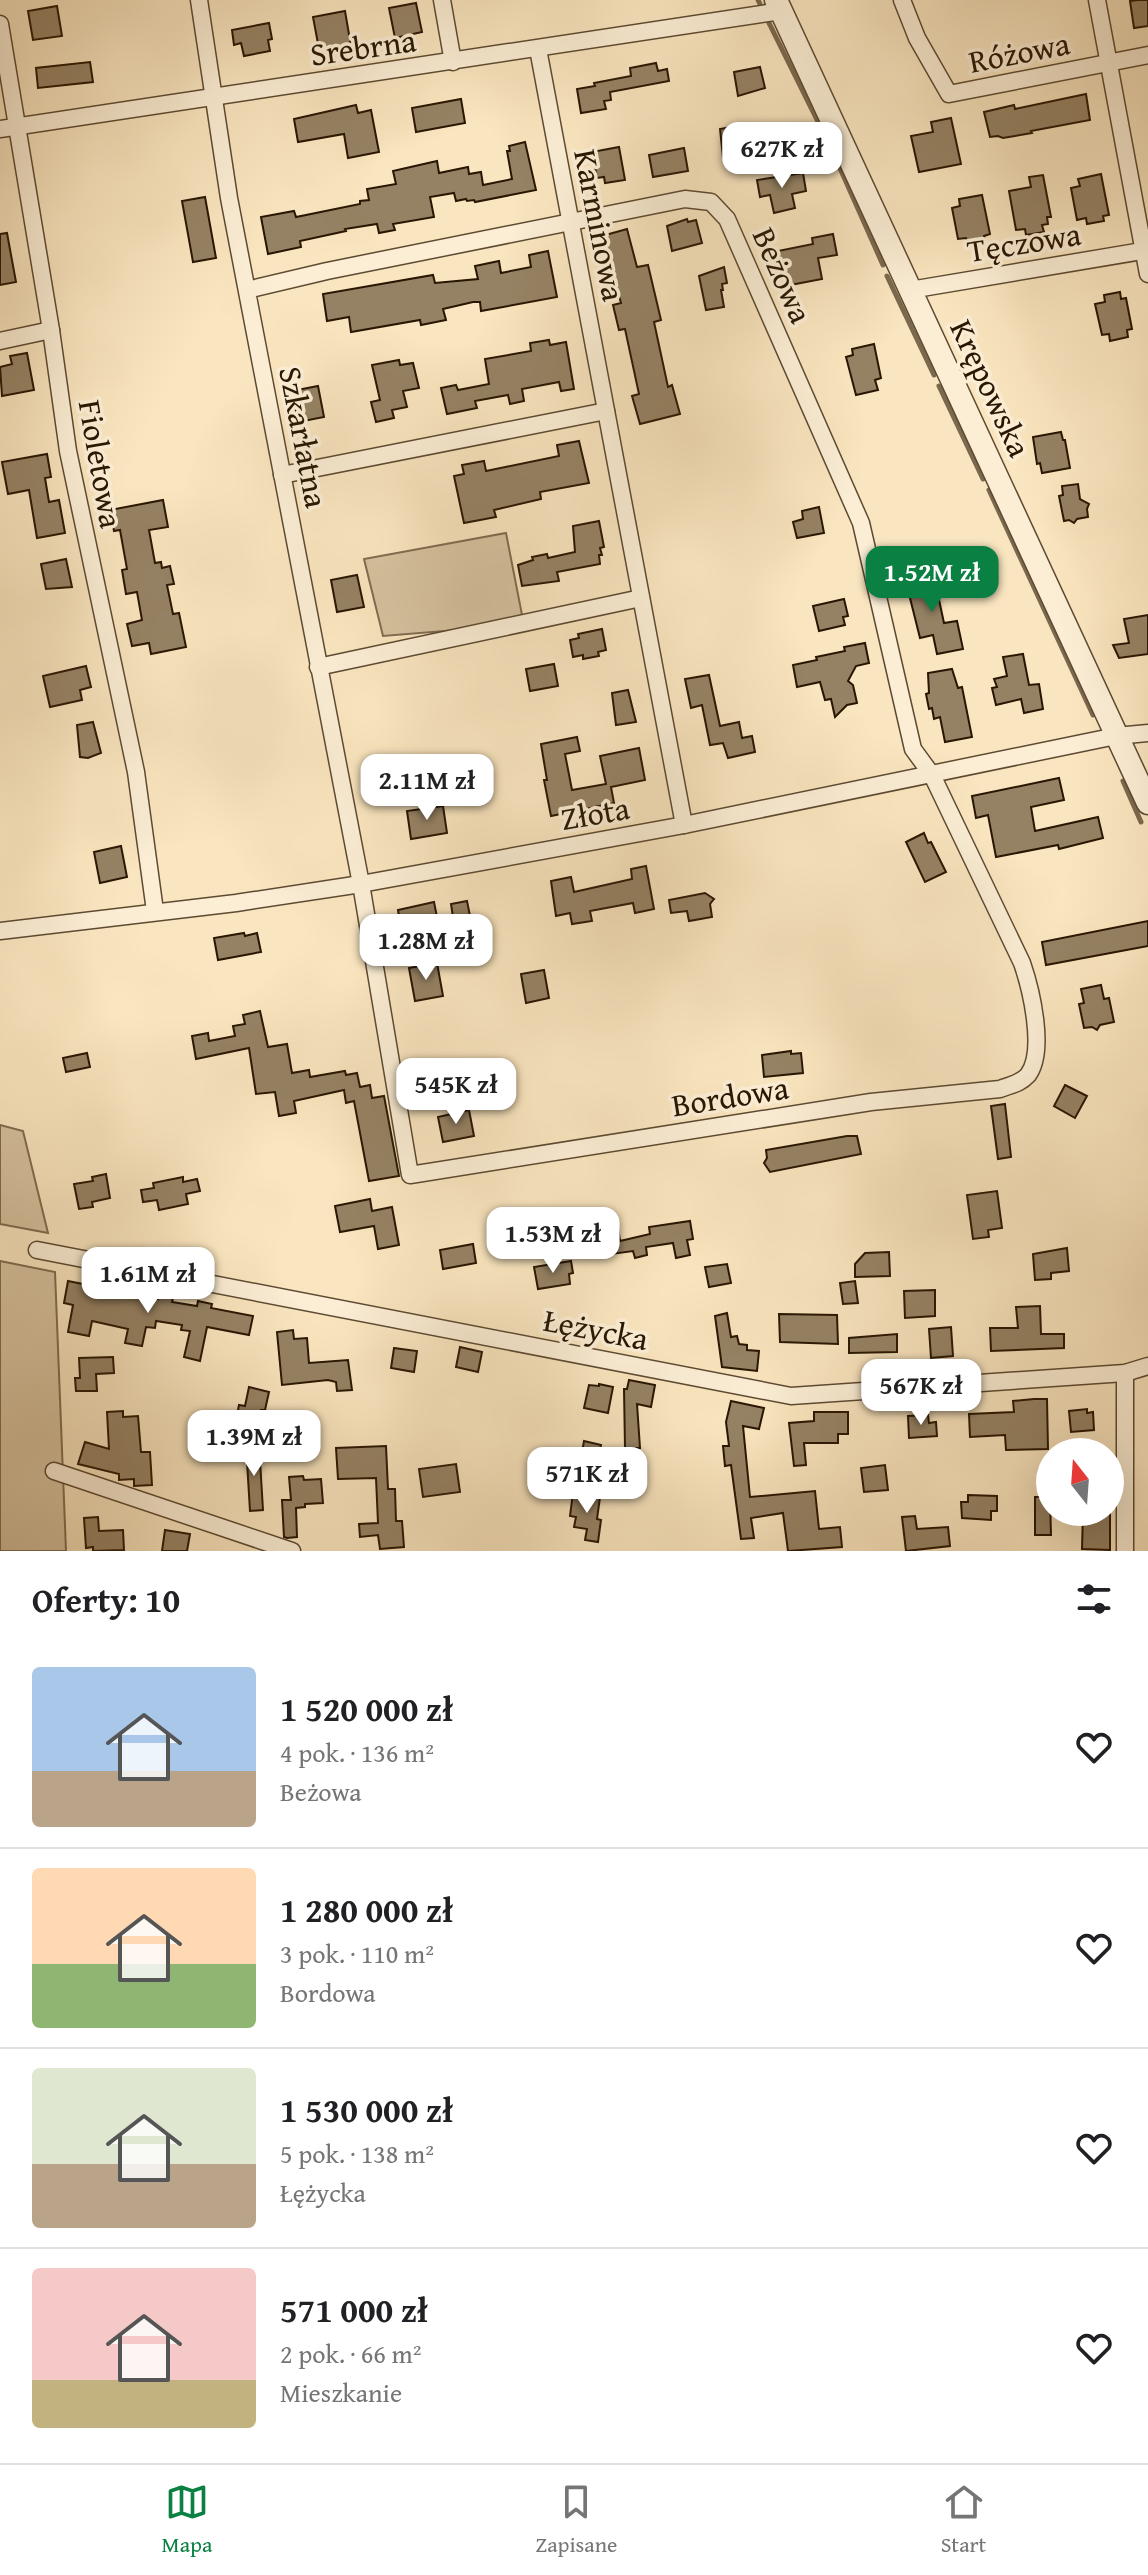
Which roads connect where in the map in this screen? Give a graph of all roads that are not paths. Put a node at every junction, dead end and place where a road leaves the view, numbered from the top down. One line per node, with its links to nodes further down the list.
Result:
1 (199, 0): 11 (street, Szkarłatna)
2 (442, 0): 9 (street)
3 (902, 0): 10 (street, Różowa)
4 (1097, 0): 10 (street)
5 (779, 5): 7 (street, Srebrna); 18 (street, Krępowska)
6 (0, 24): 12 (street, Fioletowa)
7 (538, 49): 9 (street, Srebrna); 14 (street, Karminowa)
8 (1148, 55): 10 (street)
9 (453, 62): 11 (street, Srebrna)
10 (1109, 62): 15 (street)
11 (215, 98): 12 (street, Srebrna); 17 (street, Szkarłatna)
12 (18, 127): 13 (street, Srebrna); 19 (street, Fioletowa)
13 (0, 129)
14 (570, 220): 17 (street, Beżowa); 21 (street, Karminowa); 27 (street, Beżowa)
15 (1145, 250): 16 (street); 18 (street, Tęczowa)
16 (1148, 274)
17 (247, 290): 22 (street, Szkarłatna)
18 (910, 290): 26 (street, Krępowska)
19 (51, 330): 20 (street); 31 (street, Fioletowa)
20 (0, 341)
21 (606, 411): 22 (street); 23 (street, Karminowa)
22 (282, 475): 24 (street, Szkarłatna)
23 (641, 598): 24 (street); 29 (street, Karminowa)
24 (318, 667): 30 (street, Szkarłatna)
25 (1148, 733): 26 (street, Złota)
26 (1116, 736): 27 (street, Złota); 28 (street, Krępowska)
27 (932, 775): 29 (street, Złota); 30 (street, Bordowa)
28 (1148, 803)
29 (684, 825): 30 (street, Złota)
30 (361, 884): 31 (street, Złota)
31 (155, 911): 32 (street, Złota)
32 (0, 931)
33 (37, 1250): 35 (street, Łężycka)
34 (1148, 1366): 35 (street, Łężycka)
35 (1125, 1373): 38 (street)
36 (54, 1471): 37 (street)
37 (292, 1551)
38 (1125, 1551)

